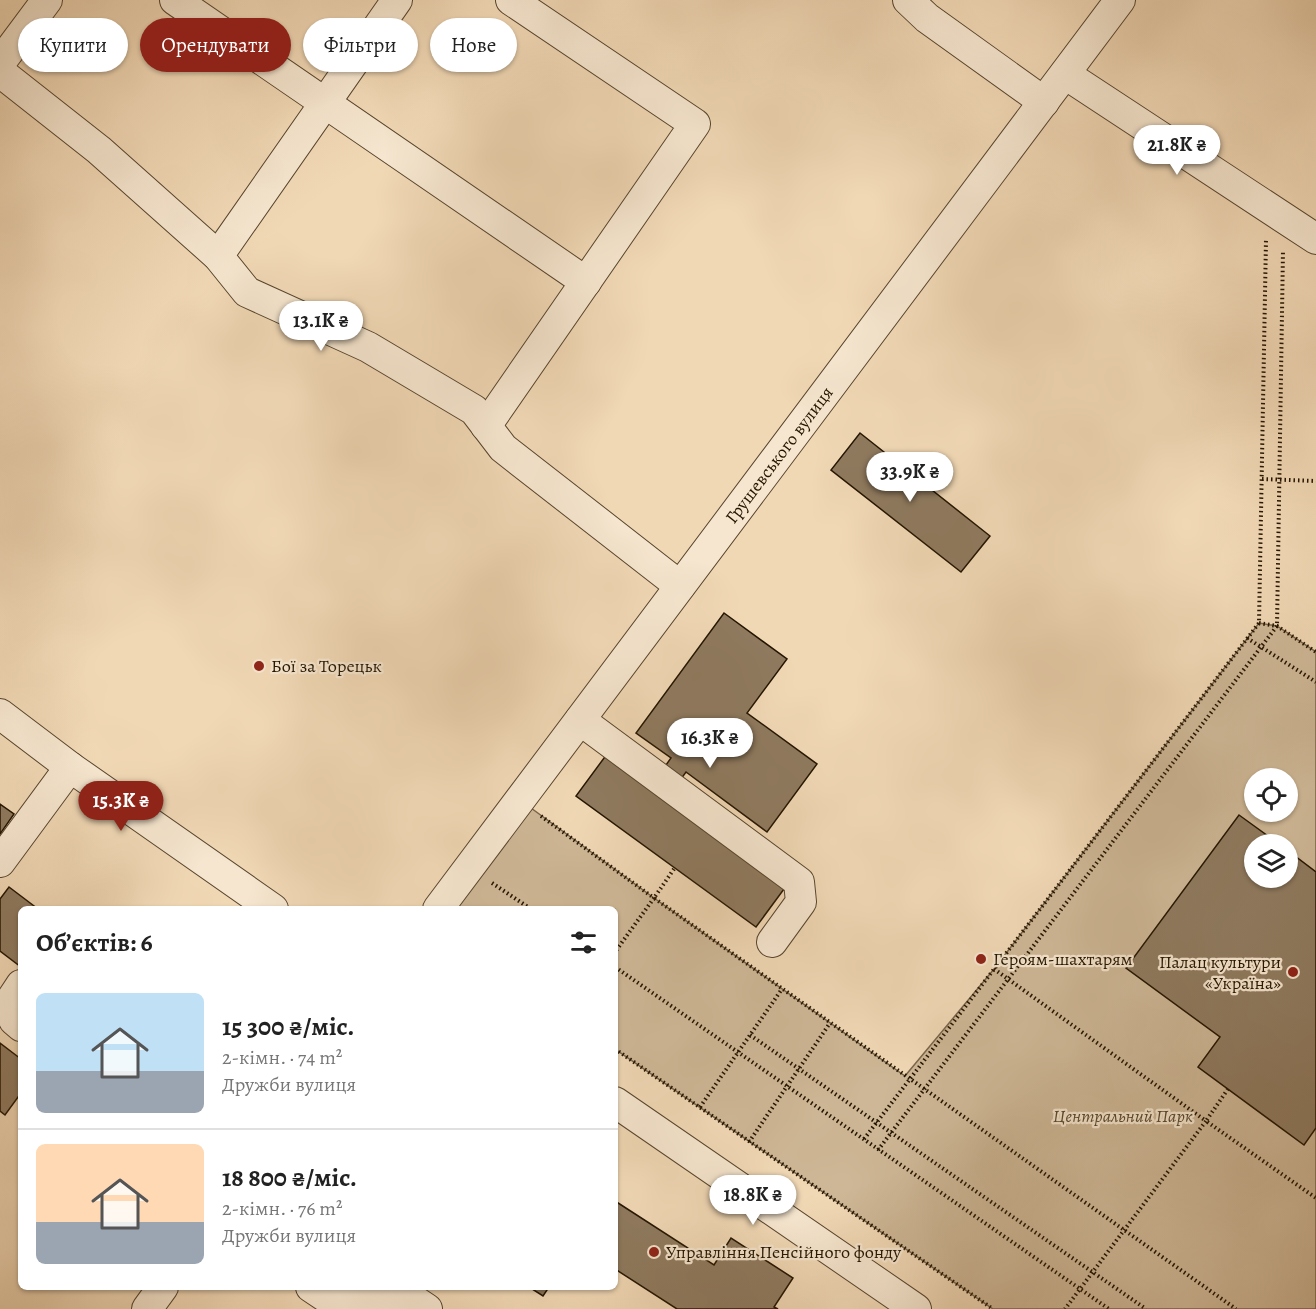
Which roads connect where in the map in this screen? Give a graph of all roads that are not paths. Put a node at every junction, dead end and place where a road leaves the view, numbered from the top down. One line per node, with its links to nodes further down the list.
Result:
1 (47, 0): 7 (street)
2 (175, 0): 11 (street)
3 (397, 0): 11 (street)
4 (511, 0): 14 (street)
5 (908, 0): 10 (street)
6 (1120, 0): 9 (street, Грушевського вулиця)
7 (0, 63)
8 (0, 72): 13 (street)
9 (1065, 74): 10 (street, Грушевського вулиця); 12 (street)
10 (1044, 102): 16 (street, Грушевського вулиця)
11 (325, 103): 13 (street); 14 (street)
12 (1316, 239)
13 (218, 256): 15 (street)
14 (586, 282): 15 (street)
15 (486, 426): 16 (street)
16 (680, 586): 18 (street, Грушевського вулиця)
17 (0, 714): 19 (street)
18 (580, 720): 22 (street, Грушевського вулиця); 23 (street)
19 (70, 767): 20 (street); 21 (street)
20 (0, 862)
21 (269, 906)
22 (440, 906)
23 (772, 942)
24 (18, 990): 25 (street)
25 (18, 1023)
26 (618, 1104): 31 (street)
27 (161, 1290): 29 (street)
28 (316, 1290): 30 (street)
29 (147, 1309)
30 (427, 1309)
31 (916, 1309)

